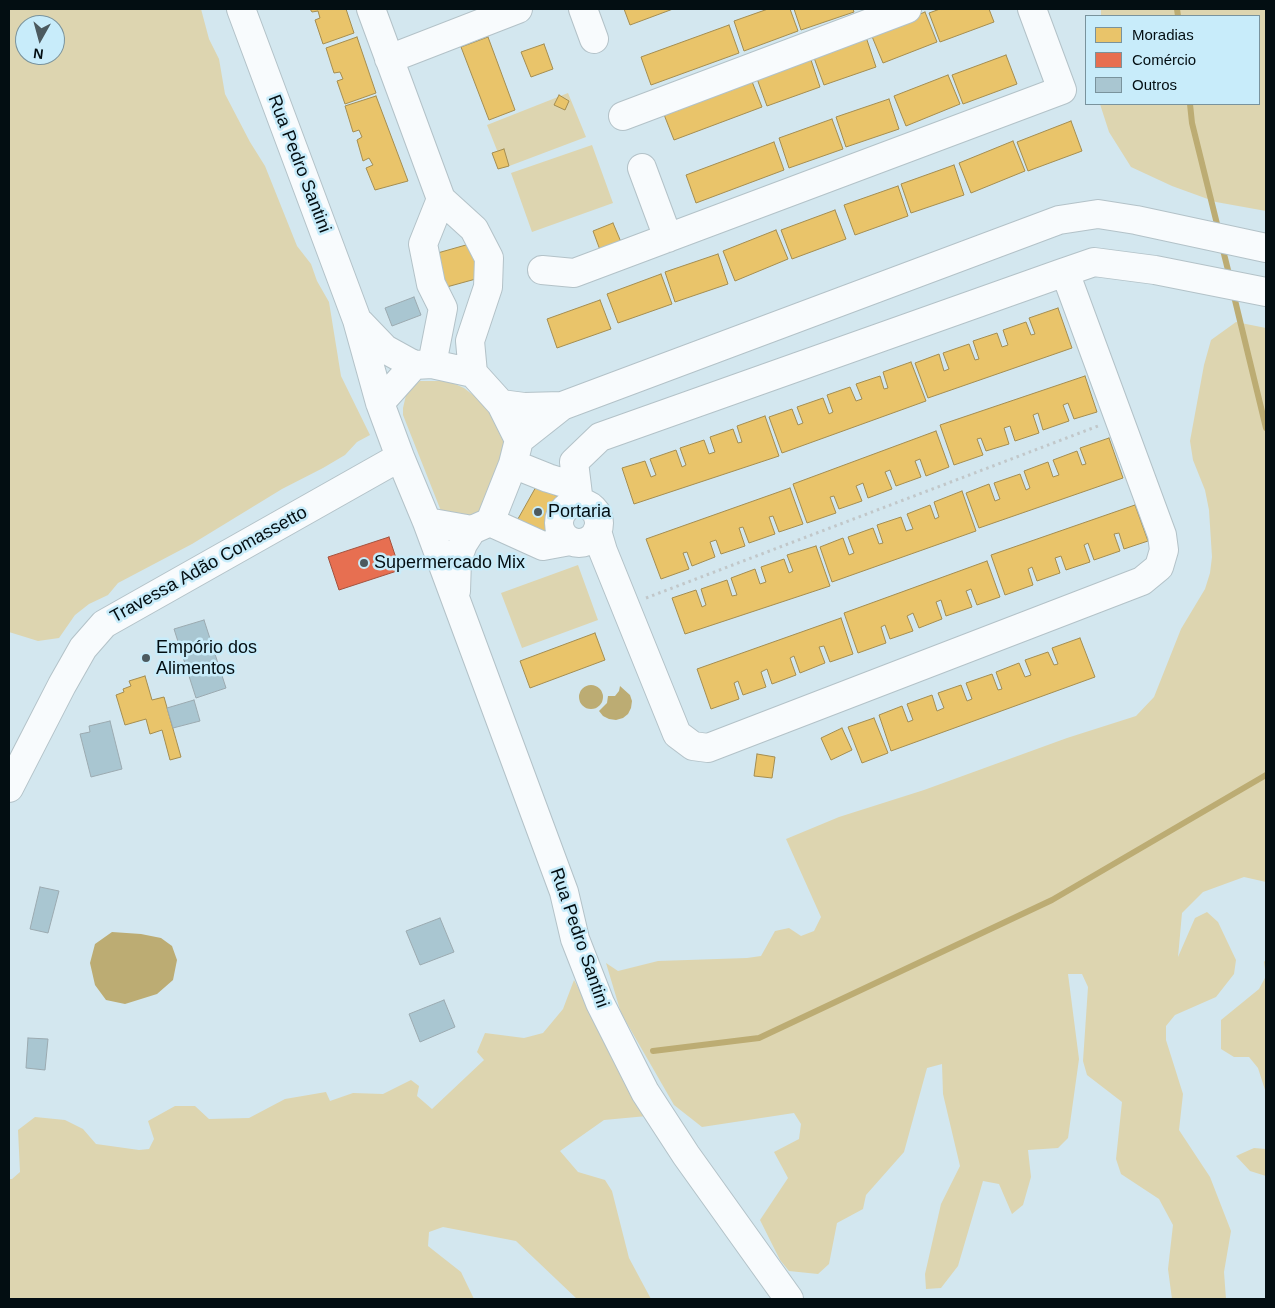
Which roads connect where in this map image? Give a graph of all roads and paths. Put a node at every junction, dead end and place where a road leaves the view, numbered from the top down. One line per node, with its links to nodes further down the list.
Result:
1 (241, 9): 19 (street, Rua Pedro Santini)
2 (371, 9): 8 (street)
3 (518, 9): 8 (street)
4 (583, 9): 7 (street)
5 (907, 9): 9 (street)
6 (1032, 9): 12 (street)
7 (594, 39)
8 (389, 59): 11 (street)
9 (623, 116)
10 (642, 168): 12 (street)
11 (441, 199): 17 (street); 18 (street)
12 (668, 238): 14 (street)
13 (1266, 248): 24 (street)
14 (542, 270)
15 (1065, 272): 16 (street); 25 (street); 28 (street)
16 (1266, 292)
17 (443, 308): 18 (street); 20 (street)
18 (479, 312): 21 (street)
19 (358, 320): 20 (street, Rua Pedro Santini); 22 (street, Rua Pedro Santini)
20 (423, 364): 21 (street); 22 (street)
21 (473, 373): 23 (street)
22 (380, 403): 27 (street)
23 (501, 404): 24 (street); 26 (street)
24 (562, 406): 26 (street)
25 (1118, 418): 34 (path); 34 (street)
26 (516, 452): 28 (street); 30 (street)
27 (400, 457): 29 (street); 35 (street, Travessa Adão Comassetto)
28 (578, 495): 31 (street); 32 (street)
29 (427, 522): 30 (street); 33 (street, Rua Pedro Santini)
30 (481, 526): 32 (street); 33 (street, Rua Pedro Santini)
31 (597, 531): 32 (street); 34 (street)
32 (570, 541)
33 (456, 600): 36 (street, Rua Pedro Santini)
34 (625, 606)
35 (9, 788)
36 (789, 1299)

